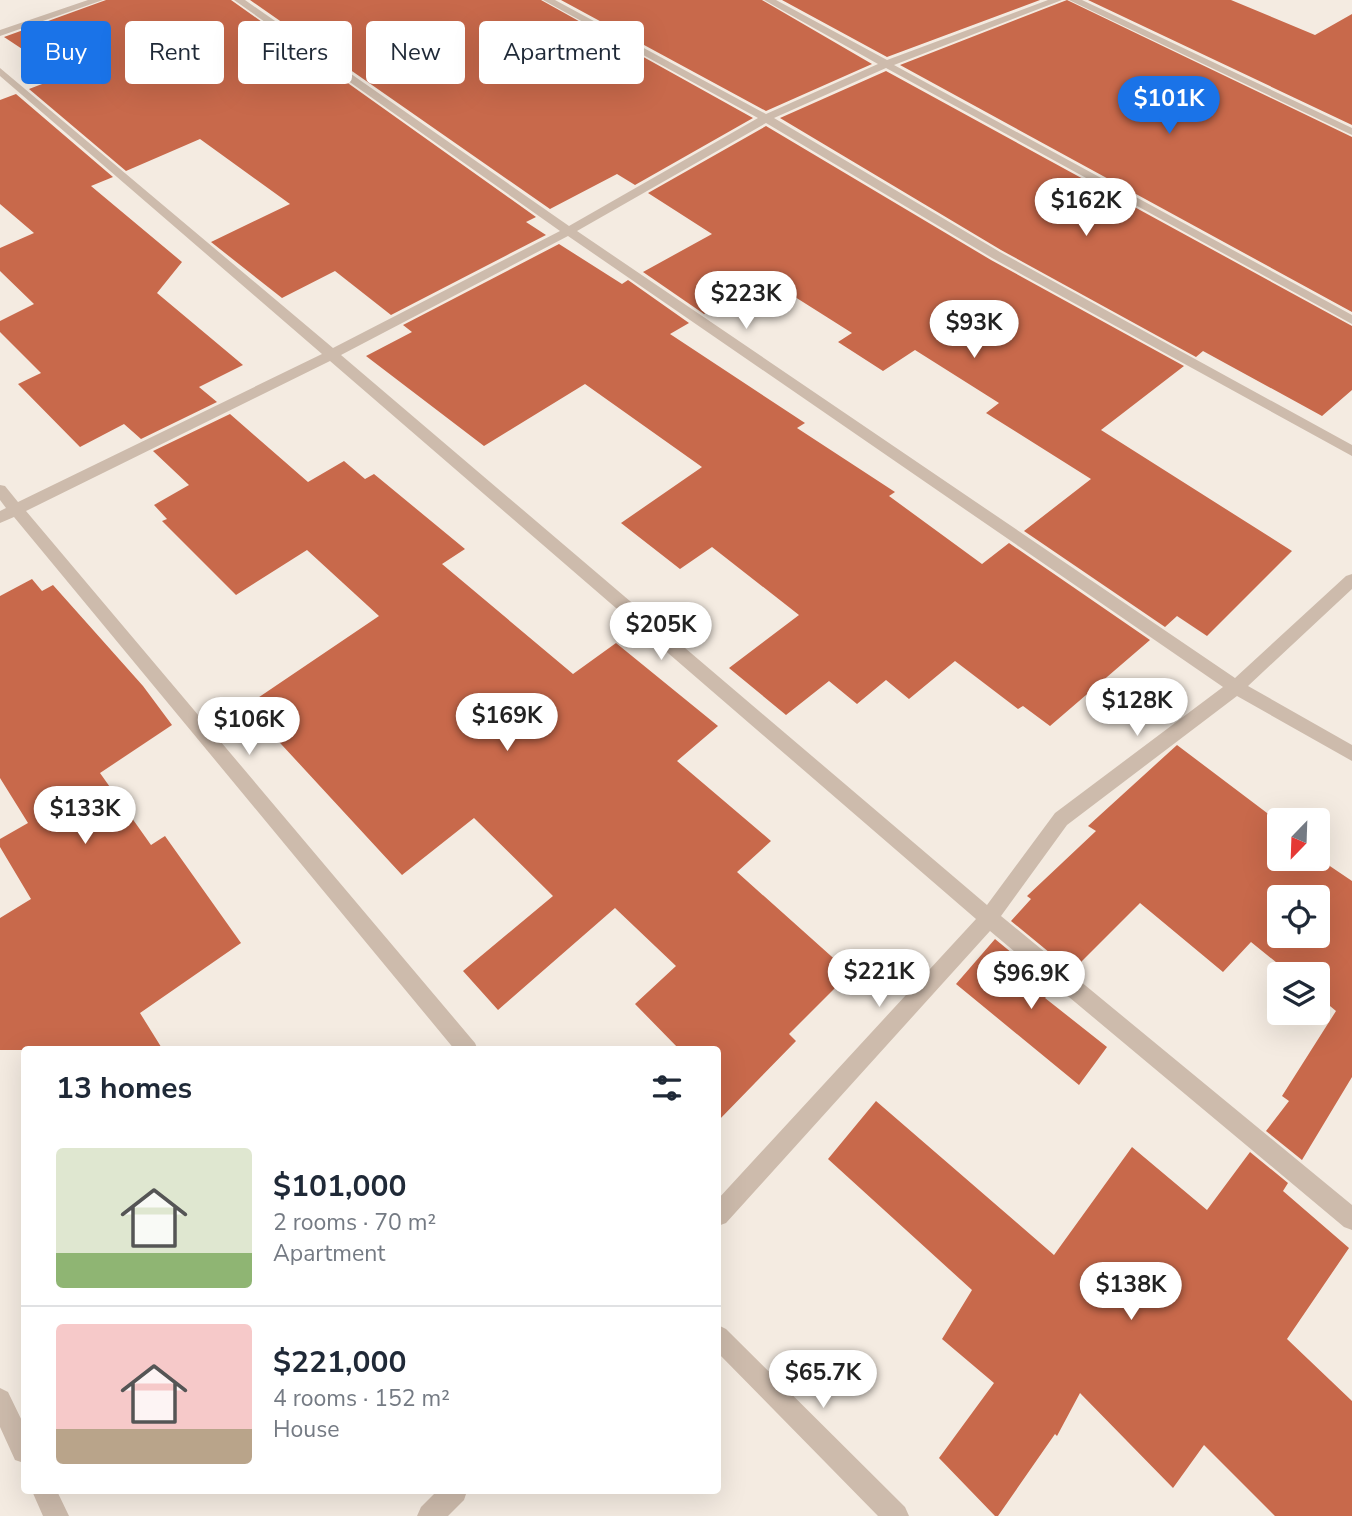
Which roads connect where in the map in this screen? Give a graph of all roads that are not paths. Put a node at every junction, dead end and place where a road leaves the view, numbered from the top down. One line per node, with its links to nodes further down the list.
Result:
1 (98, 0): 7 (street)
2 (239, 0): 12 (street)
3 (548, 0): 10 (street)
4 (769, 0): 8 (street)
5 (1057, 0): 8 (street)
6 (1074, 0): 11 (street)
7 (0, 33)
8 (889, 63): 10 (street); 13 (street)
9 (0, 71): 14 (street)
10 (766, 118): 12 (street); 15 (street)
11 (1352, 132)
12 (569, 230): 14 (street); 19 (street)
13 (1352, 320)
14 (331, 355): 17 (street); 21 (street)
15 (1352, 451)
16 (0, 490): 17 (street)
17 (8, 512): 22 (street)
18 (1352, 580): 19 (street)
19 (1236, 687): 20 (street); 21 (street)
20 (1352, 754)
21 (989, 918): 23 (street); 24 (street)
22 (465, 1046)
23 (721, 1212)
24 (1352, 1219)
25 (721, 1340): 32 (street)
26 (0, 1400): 27 (street)
27 (21, 1445)
28 (45, 1494): 30 (street)
29 (451, 1494): 31 (street)
30 (56, 1516)
31 (430, 1516)
32 (896, 1516)

